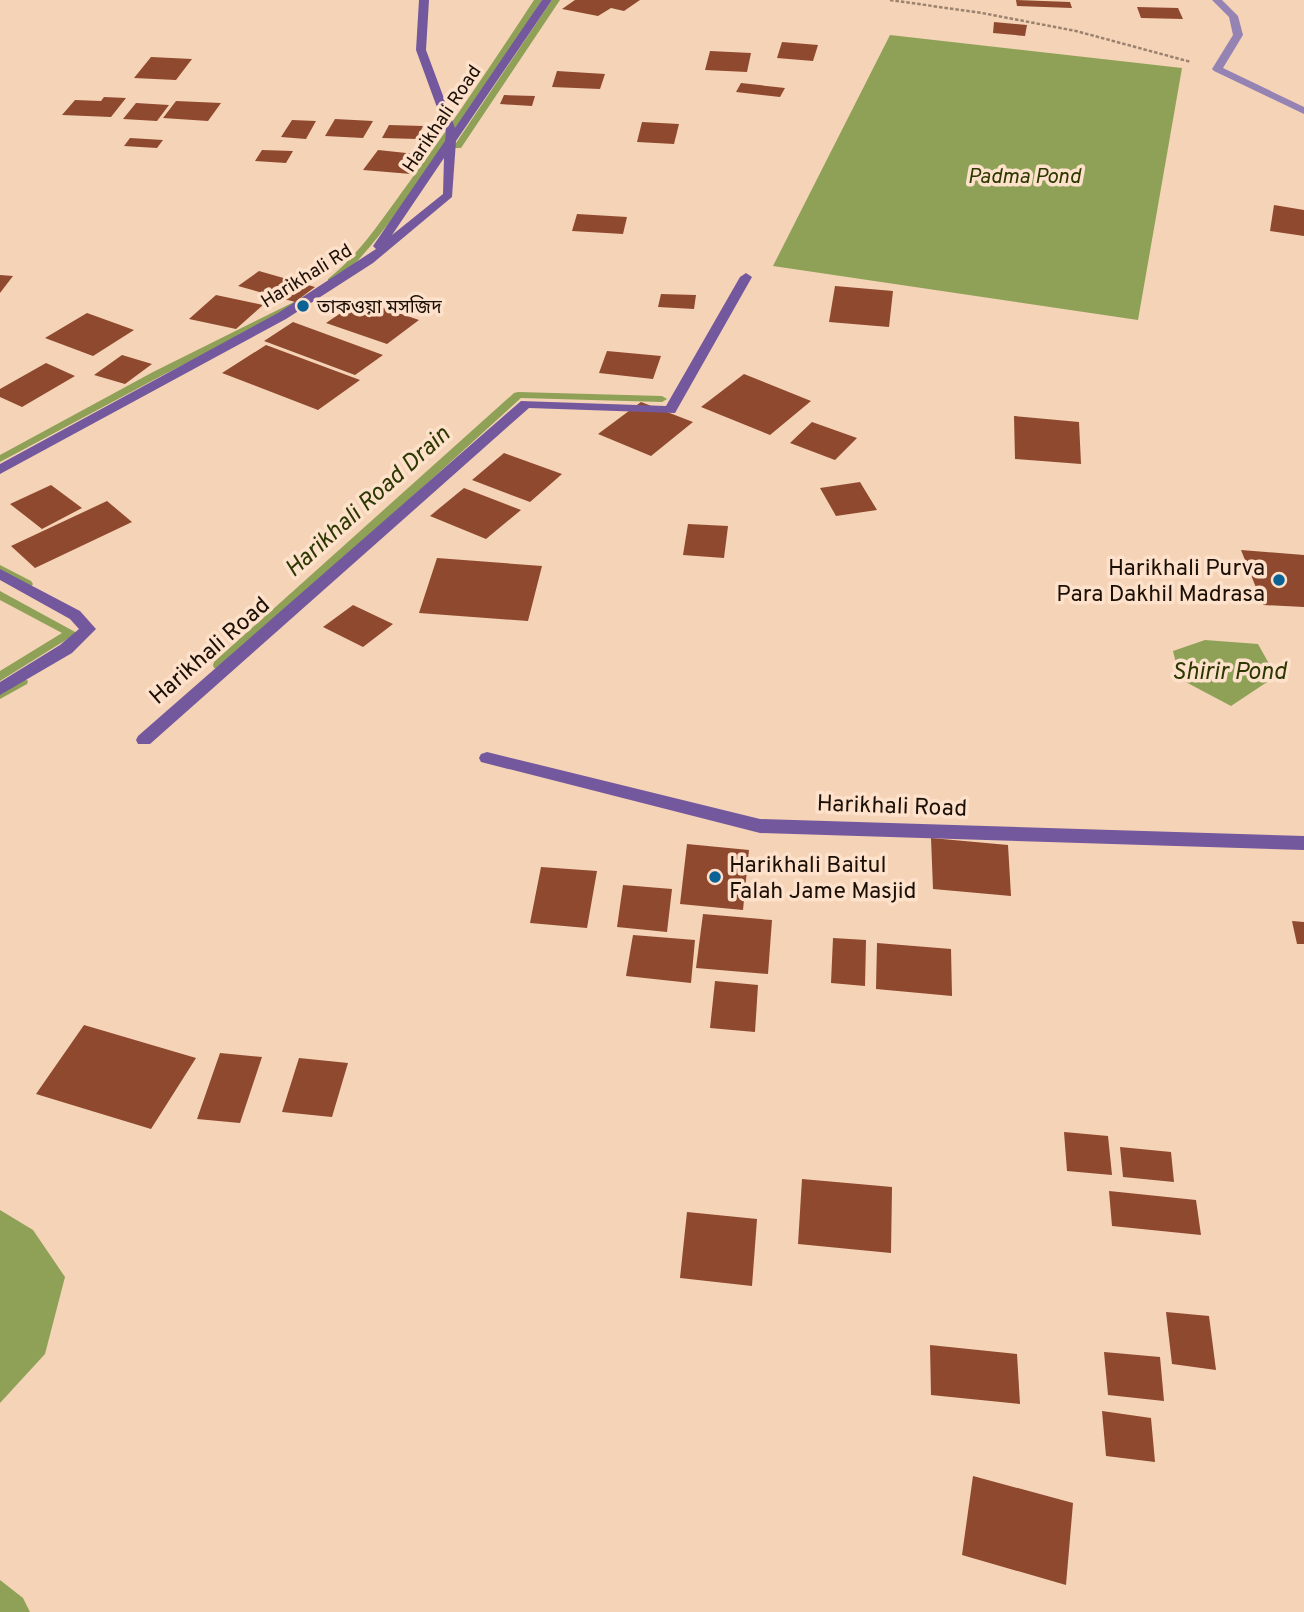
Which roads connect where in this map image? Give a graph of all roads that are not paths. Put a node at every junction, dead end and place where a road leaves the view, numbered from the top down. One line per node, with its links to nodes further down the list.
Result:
1 (424, 0): 5 (street, Harikhali Rd)
2 (547, 0): 5 (street, Harikhali Road)
3 (1217, 0): 4 (street)
4 (1304, 111)
5 (369, 260): 7 (street, Harikhali Rd)
6 (746, 277): 10 (street, Harikhali Road)
7 (0, 470)
8 (0, 574): 9 (street)
9 (0, 689)
10 (144, 740)
11 (487, 758): 12 (street, Harikhali Road)
12 (1304, 843)

